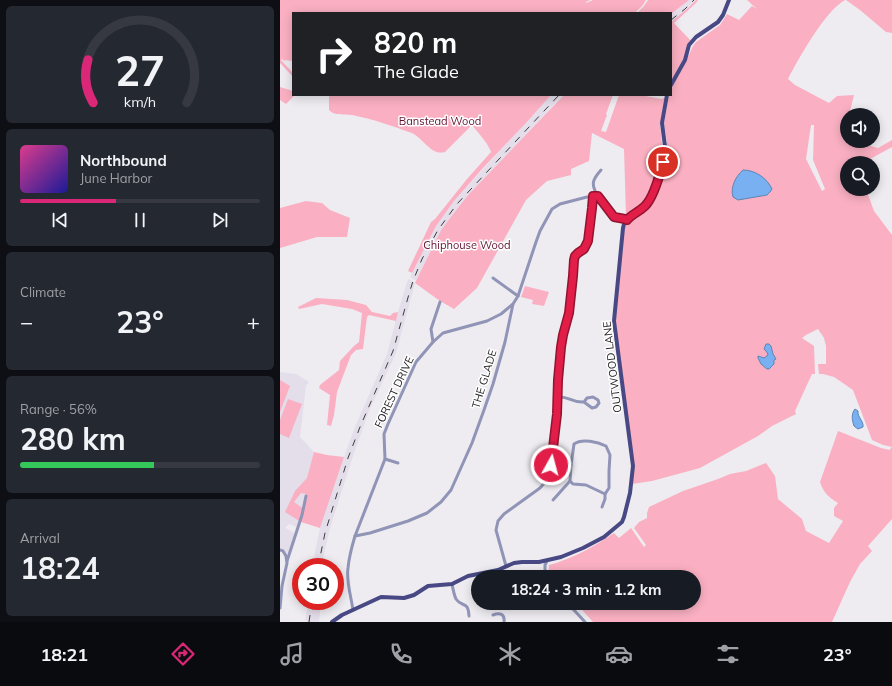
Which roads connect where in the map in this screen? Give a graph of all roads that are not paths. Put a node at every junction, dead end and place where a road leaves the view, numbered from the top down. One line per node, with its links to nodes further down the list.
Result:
1 (729, 0): 2 (main road)
2 (672, 83)
3 (668, 96): 7 (main road)
4 (601, 170): 6 (street)
5 (593, 196): 6 (street, THE GLADE); 9 (street, THE GLADE); 15 (street)
6 (598, 196): 7 (street)
7 (627, 220): 29 (main road, OUTWOOD LANE)
8 (493, 278): 9 (street)
9 (518, 296): 11 (street, THE GLADE)
10 (440, 302): 14 (street)
11 (513, 304): 12 (street, FOREST DRIVE); 13 (street, THE GLADE)
12 (501, 314): 13 (street); 14 (street, FOREST DRIVE)
13 (509, 319): 26 (street, THE GLADE)
14 (433, 342): 17 (street, FOREST DRIVE)
15 (558, 397): 16 (street); 19 (street)
16 (584, 402): 16 (street)
17 (385, 459): 18 (street); 26 (street, FOREST DRIVE)
18 (398, 463)
19 (551, 465): 20 (street); 31 (street)
20 (571, 465): 21 (street); 22 (street)
21 (570, 481): 22 (street); 24 (street)
22 (605, 494): 25 (street)
23 (306, 496): 28 (street)
24 (553, 500)
25 (602, 507)
26 (355, 536): 36 (street, FOREST DRIVE)
27 (280, 550): 28 (street)
28 (287, 561): 34 (street)
29 (547, 561): 30 (main road, OUTWOOD LANE); 32 (street)
30 (539, 562): 31 (main road, OUTWOOD LANE); 32 (street)
31 (506, 566): 33 (main road, OUTWOOD LANE)
32 (545, 569)
33 (452, 584): 36 (main road); 39 (street)
34 (281, 586): 35 (street)
35 (280, 608)
36 (353, 610): 40 (main road)
37 (574, 610): 42 (street)
38 (493, 615): 41 (street)
39 (469, 616)
40 (332, 622)
41 (504, 622)
42 (585, 622)

